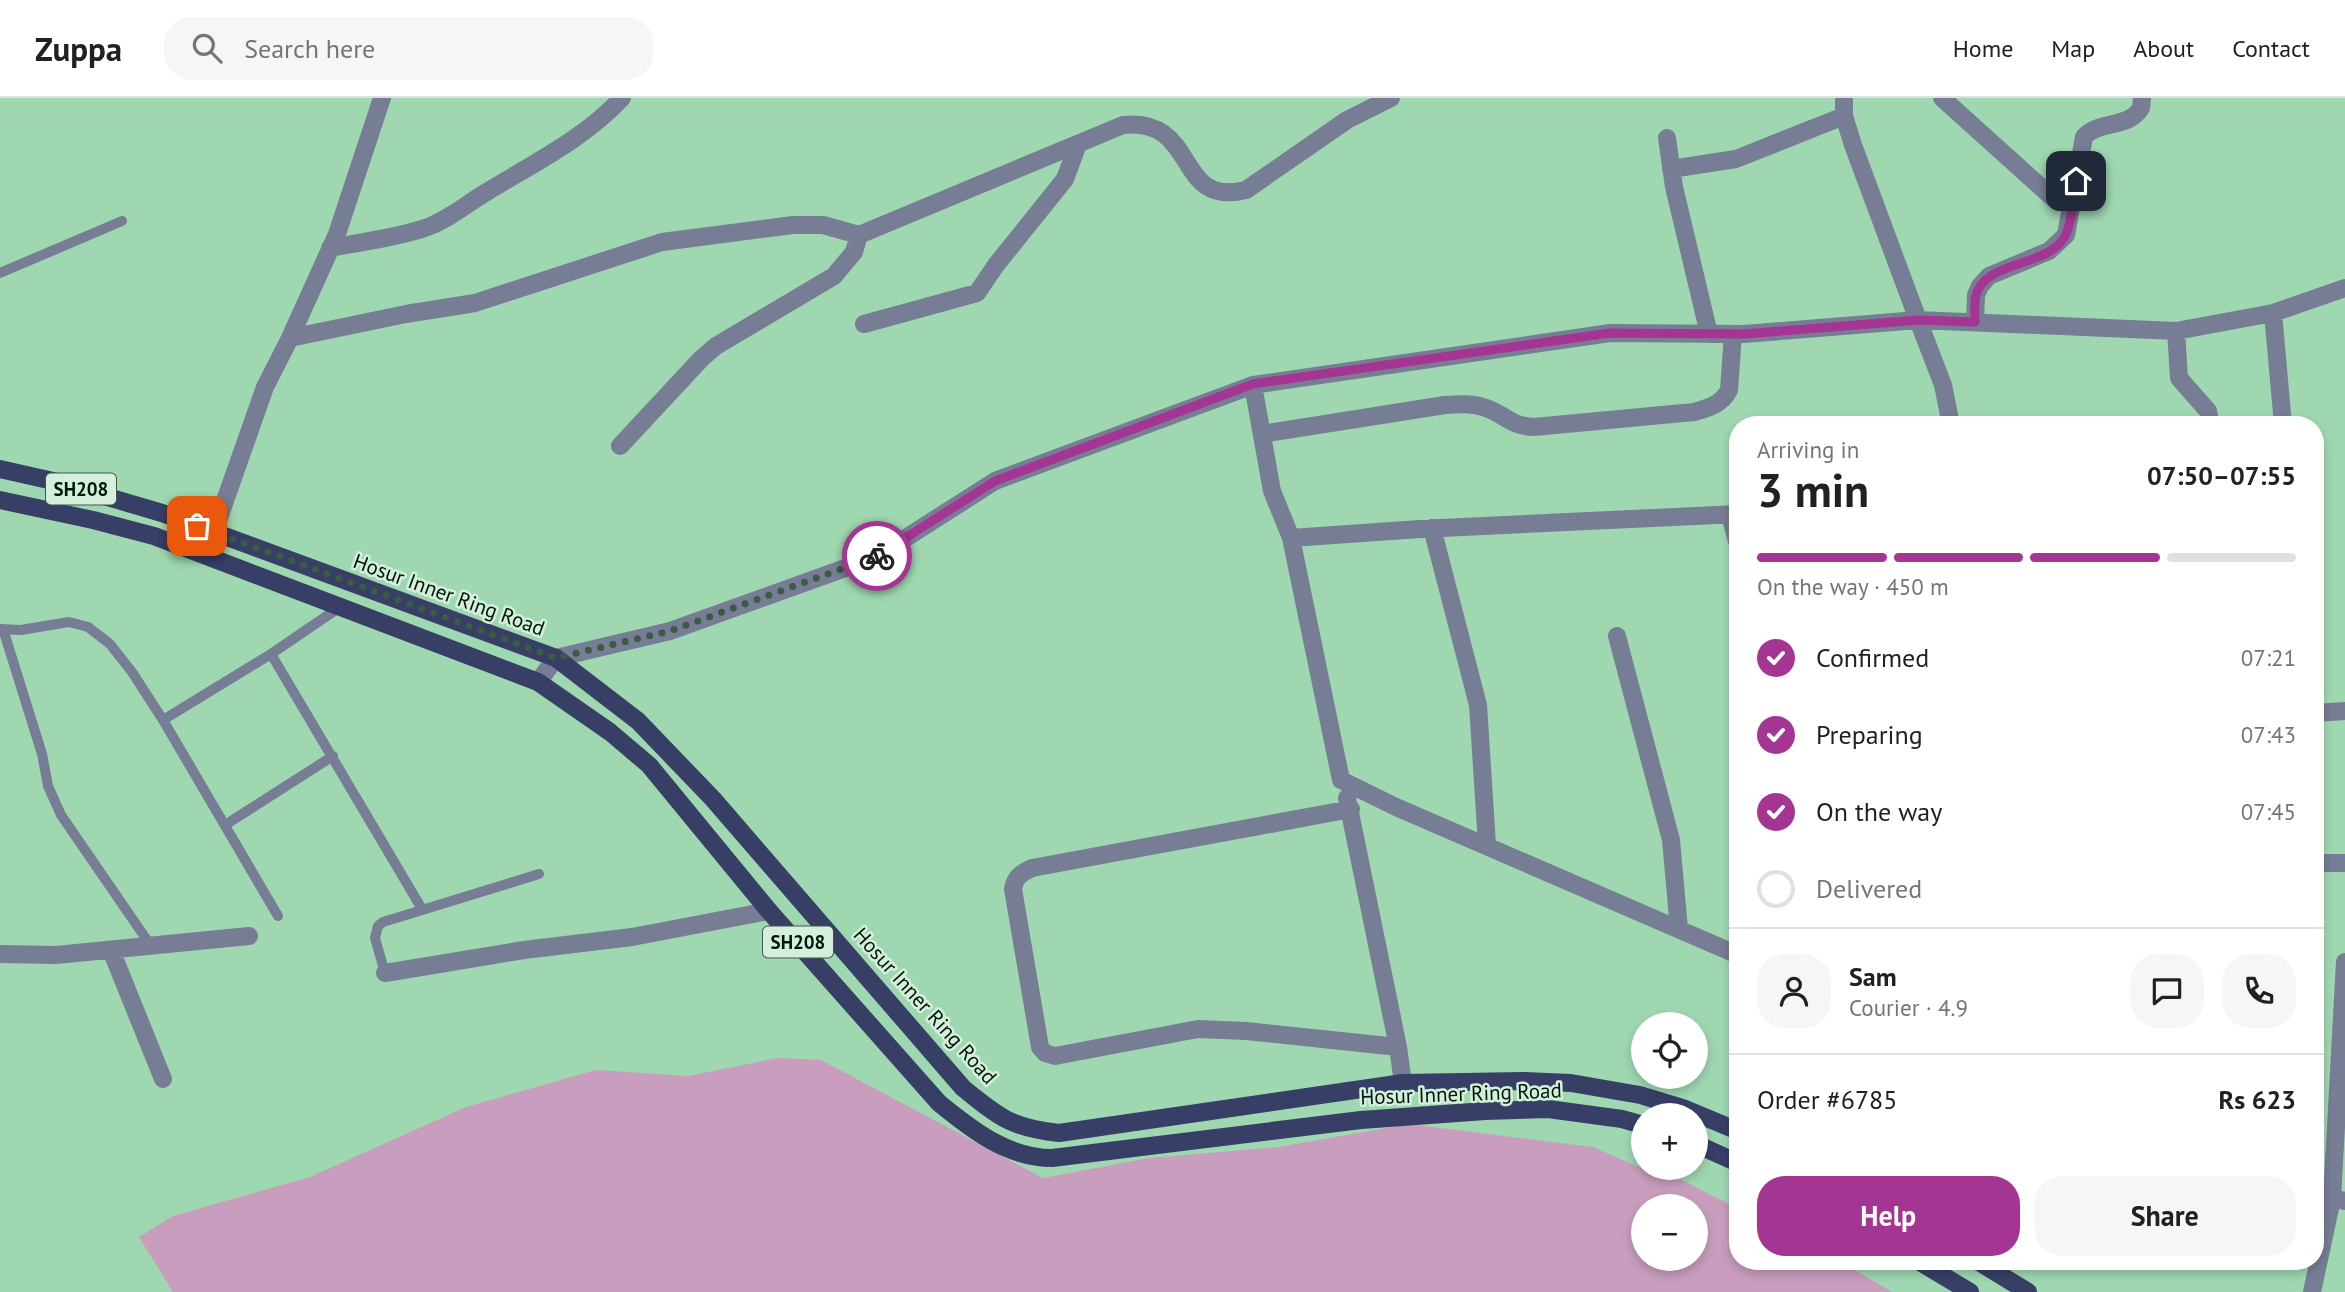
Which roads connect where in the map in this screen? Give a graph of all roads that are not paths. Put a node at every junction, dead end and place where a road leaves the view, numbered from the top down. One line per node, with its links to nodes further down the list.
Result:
1 (382, 98): 13 (street)
2 (622, 98): 13 (street)
3 (1391, 98): 8 (street)
4 (1942, 98): 10 (street)
5 (2142, 98): 10 (street)
6 (1844, 107): 9 (street); 17 (street)
7 (1667, 138): 9 (street)
8 (1078, 144): 12 (street); 19 (street)
9 (1671, 169): 21 (street)
10 (2072, 202): 18 (street)
11 (122, 221): 14 (lane)
12 (859, 235): 23 (street); 29 (street)
13 (330, 248): 23 (street)
14 (0, 273)
15 (2345, 288): 16 (street)
16 (2273, 313): 20 (street); 27 (street)
17 (1919, 320): 18 (street); 22 (street); 25 (street)
18 (1975, 322): 20 (street)
19 (863, 324)
20 (2176, 331): 26 (street)
21 (1709, 334): 22 (street); 24 (street)
22 (1733, 334): 28 (street)
23 (290, 338): 34 (street)
24 (1253, 384): 28 (street); 40 (street)
25 (1949, 416)
26 (2209, 416)
27 (2282, 416)
28 (1262, 434): 35 (street)
29 (620, 446)
30 (0, 469): 34 (main road, Hosur Inner Ring Road / SH208)
31 (0, 500): 36 (main road, Hosur Inner Ring Road / SH208)
32 (1729, 515): 33 (street)
33 (1432, 528): 35 (street); 49 (street)
34 (214, 533): 40 (main road, Hosur Inner Ring Road / SH208)
35 (1291, 538): 46 (street)
36 (340, 607): 39 (lane); 41 (main road, Hosur Inner Ring Road / SH208)
37 (2, 629): 44 (lane); 58 (lane)
38 (1617, 636): 56 (street)
39 (271, 654): 44 (lane); 45 (lane)
40 (556, 658): 41 (street); 66 (main road, Hosur Inner Ring Road / SH208)
41 (538, 682): 54 (main road, Hosur Inner Ring Road / SH208)
42 (2345, 711): 43 (street)
43 (2324, 712)
44 (163, 720): 48 (lane)
45 (333, 756): 48 (lane); 53 (lane)
46 (1340, 780): 47 (street); 49 (street)
47 (1351, 809): 64 (street); 64 (street)
48 (225, 825): 55 (lane)
49 (1487, 845): 56 (street)
50 (2324, 863): 51 (street)
51 (2345, 863)
52 (540, 874): 53 (lane)
53 (422, 909): 63 (lane)
54 (769, 911): 63 (street); 67 (main road, Hosur Inner Ring Road / SH208)
55 (278, 916)
56 (1679, 929): 60 (street)
57 (249, 936): 58 (street)
58 (151, 946): 59 (street)
59 (111, 950): 61 (street); 65 (street)
60 (1729, 951)
61 (0, 954)
62 (2345, 962): 71 (street)
63 (385, 973)
64 (1398, 1047): 66 (street)
65 (163, 1079)
66 (1403, 1083): 68 (main road, Hosur Inner Ring Road / SH208)
67 (1631, 1122)
68 (1729, 1127)
69 (1708, 1149): 70 (main road)
70 (1729, 1159)
71 (2331, 1199): 72 (street)
72 (2324, 1233)
73 (1933, 1270): 76 (main road)
74 (1992, 1270): 77 (main road)
75 (2316, 1270): 78 (street)
76 (1970, 1292)
77 (2028, 1292)
78 (2312, 1292)

